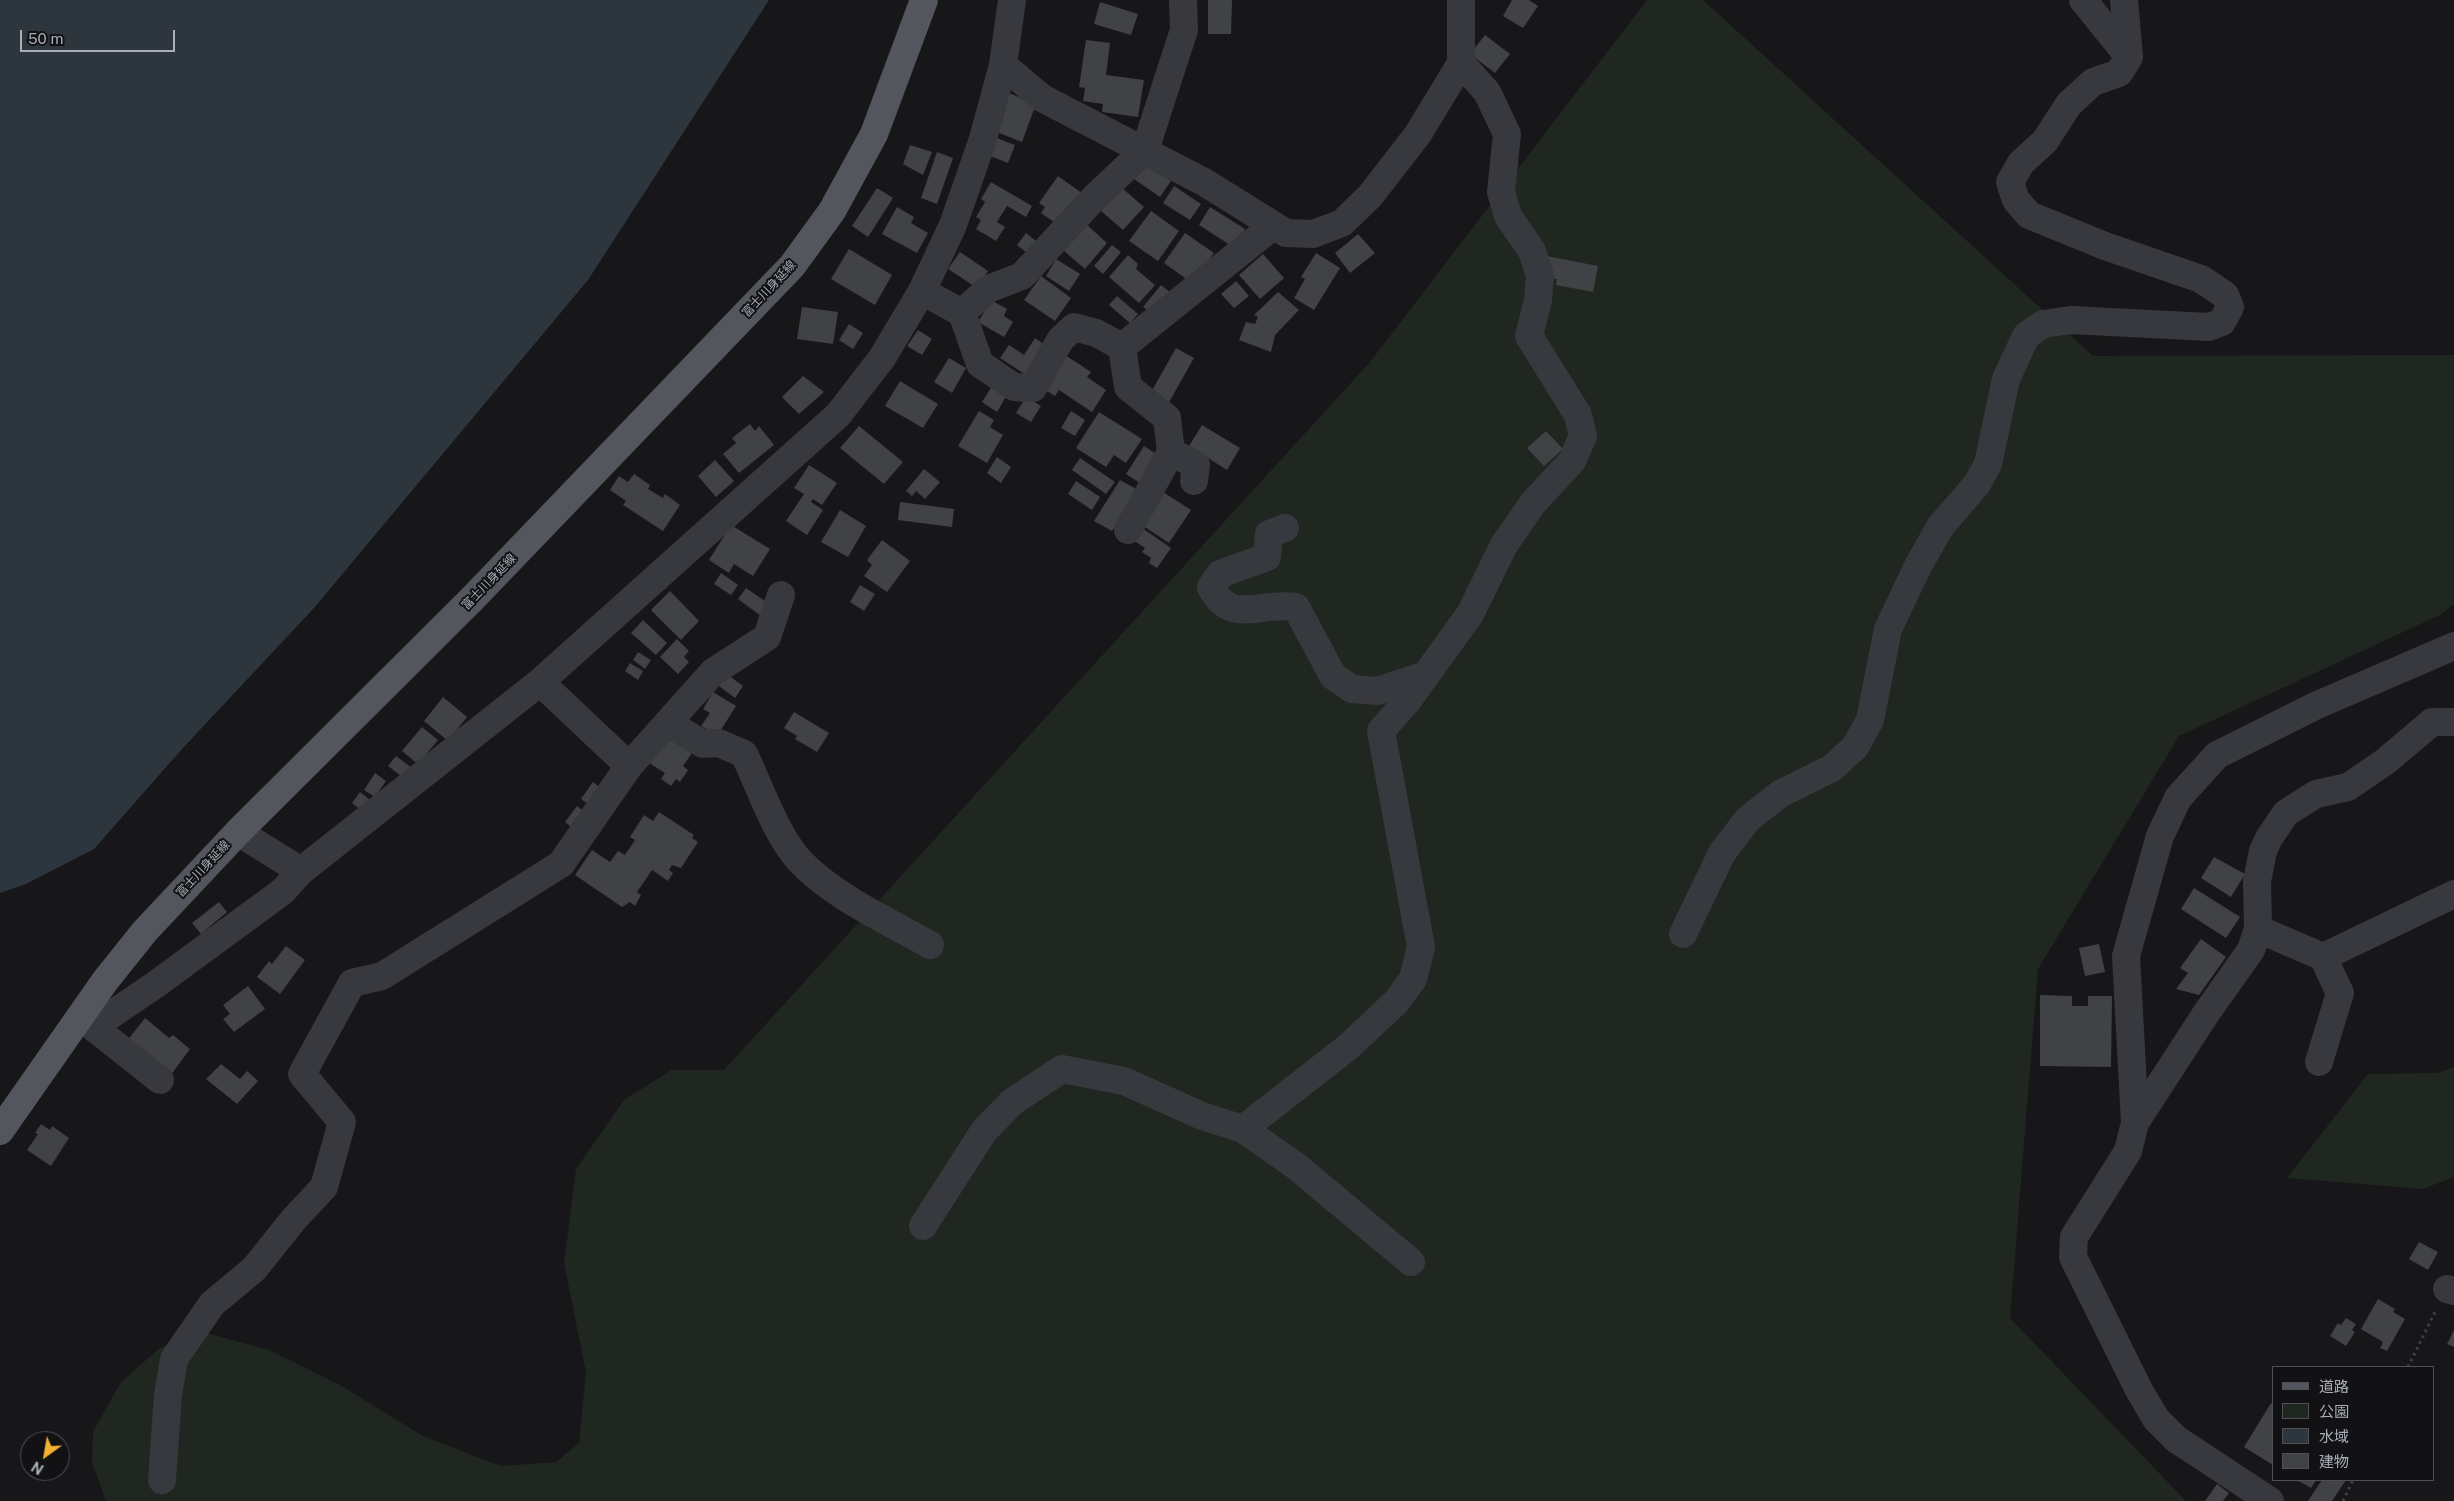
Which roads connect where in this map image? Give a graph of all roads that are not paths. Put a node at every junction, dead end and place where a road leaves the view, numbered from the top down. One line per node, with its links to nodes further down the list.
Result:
1 (924, 0): 26 (main road, 富士川身延線)
2 (1012, 0): 9 (street)
3 (1183, 0): 10 (street)
4 (2083, 0): 7 (street)
5 (2124, 0): 7 (street)
6 (1459, 1): 8 (street)
7 (2129, 57): 30 (street)
8 (1460, 63): 11 (street); 21 (street)
9 (1003, 65): 10 (street); 12 (street)
10 (1145, 150): 11 (street); 13 (street)
11 (1273, 226): 14 (street)
12 (922, 291): 13 (street); 22 (street)
13 (962, 312): 14 (street)
14 (1122, 347): 15 (street)
15 (1171, 452): 16 (street); 18 (street)
16 (1194, 480)
17 (1285, 528): 21 (street)
18 (1128, 530)
19 (781, 594): 24 (street)
20 (2454, 646): 35 (street)
21 (1426, 675): 36 (street)
22 (540, 682): 25 (street); 27 (street)
23 (2454, 722): 29 (street)
24 (668, 723): 25 (street); 31 (street)
25 (629, 766): 40 (street)
26 (238, 832): 27 (street); 37 (main road, 富士川身延線)
27 (301, 871): 34 (street)
28 (2454, 894): 32 (street)
29 (2258, 929): 32 (street); 35 (street)
30 (1683, 934)
31 (930, 945)
32 (2323, 957): 33 (street)
33 (2319, 1062)
34 (160, 1080)
35 (2135, 1123): 41 (street)
36 (1243, 1129): 38 (street); 39 (street)
37 (0, 1131)
38 (923, 1226)
39 (1411, 1262)
40 (162, 1480)
41 (2270, 1501)

